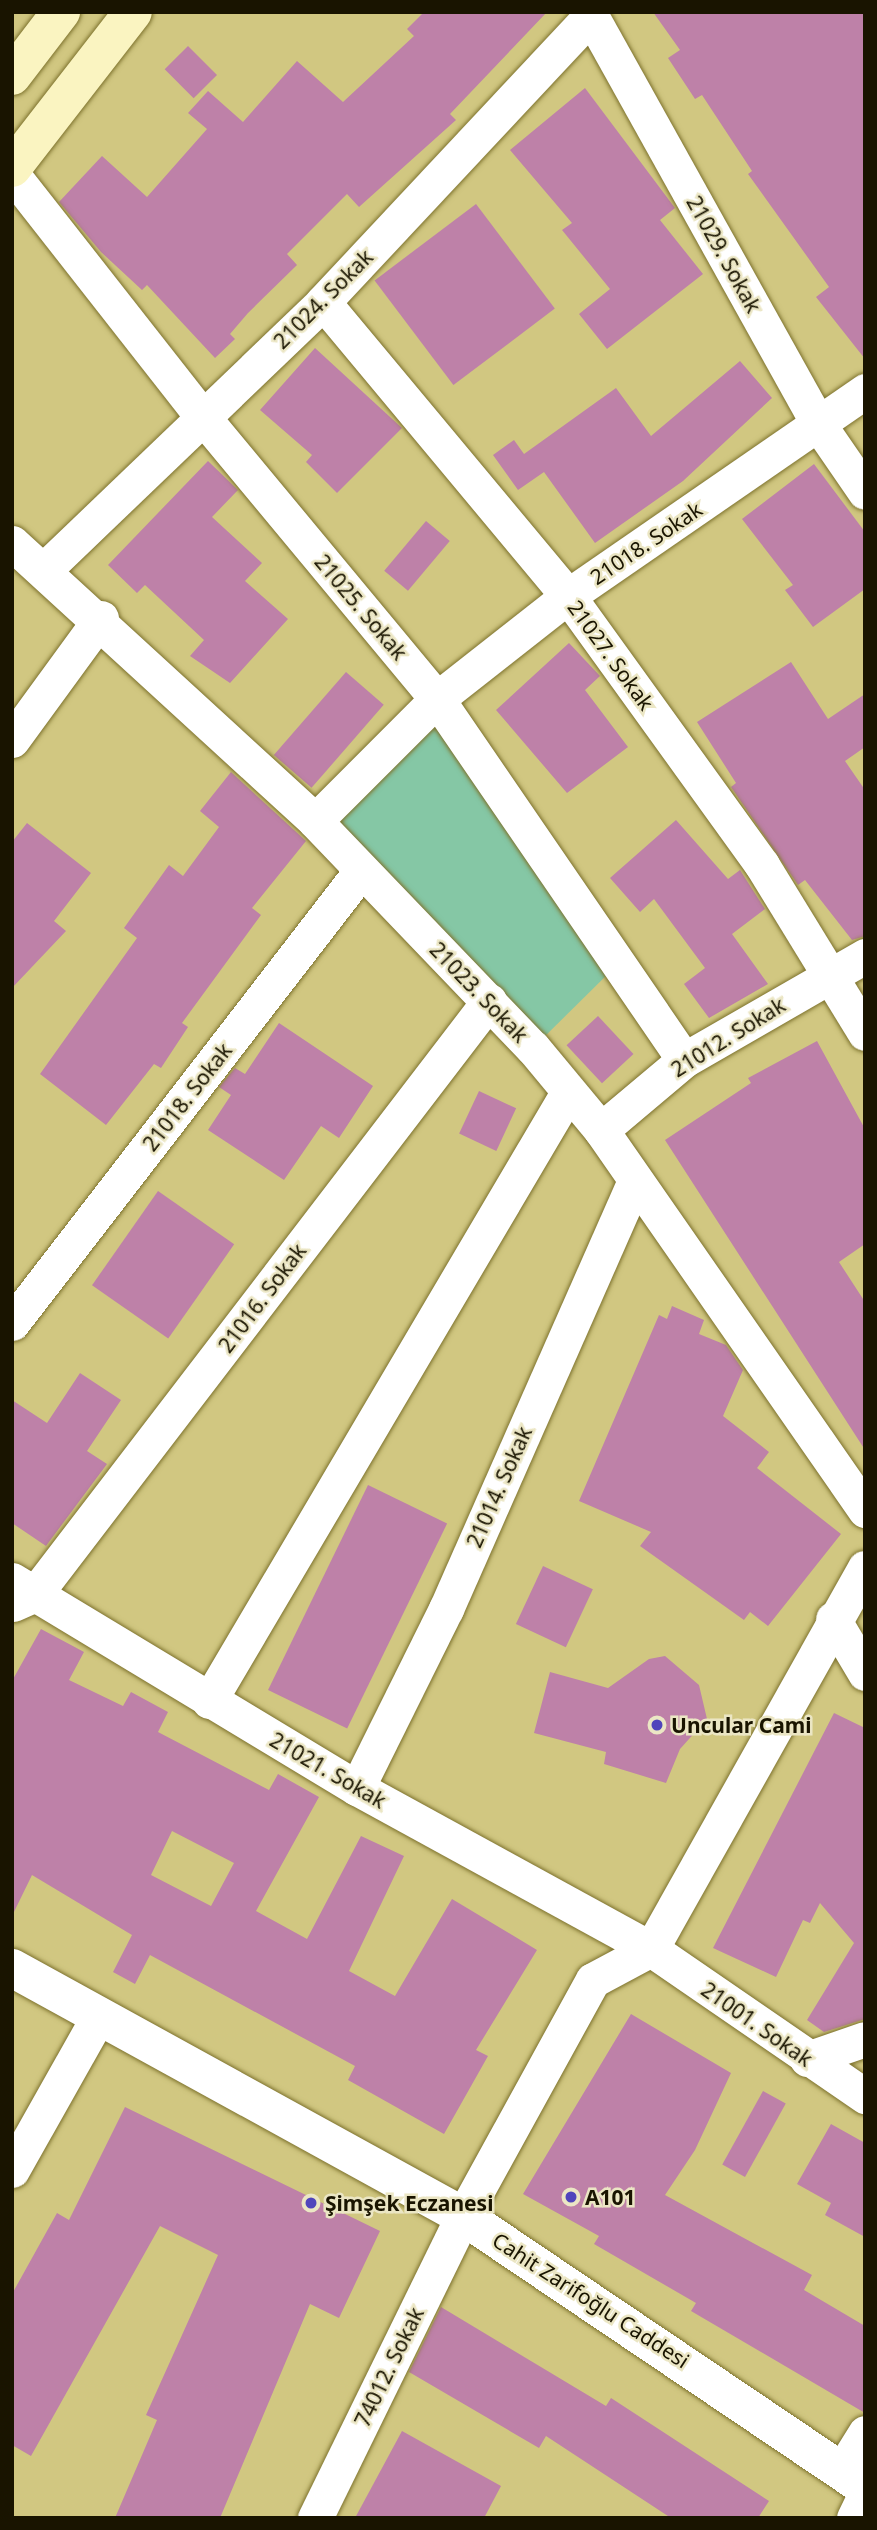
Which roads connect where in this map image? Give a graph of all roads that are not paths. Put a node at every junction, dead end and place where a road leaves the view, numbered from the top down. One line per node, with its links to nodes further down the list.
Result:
1 (61, 12): 4 (main road)
2 (133, 12): 5 (main road)
3 (590, 14): 7 (street, 21024. Sokak); 10 (street, 21029. Sokak)
4 (12, 76)
5 (12, 168)
6 (12, 174): 9 (street, 21025. Sokak)
7 (323, 302): 9 (street, 21024. Sokak); 14 (street, 21027. Sokak)
8 (865, 391): 10 (street, 21018. Sokak)
9 (202, 416): 13 (street, 21024. Sokak); 16 (street, 21025. Sokak)
10 (819, 425): 11 (street, 21029. Sokak); 14 (street, 21018. Sokak)
11 (865, 492)
12 (12, 543): 13 (street, 21023. Sokak)
13 (44, 570): 15 (street, 21023. Sokak)
14 (568, 596): 16 (street, 21018. Sokak); 21 (street, 21027. Sokak)
15 (101, 618): 17 (street); 18 (street, 21023. Sokak)
16 (437, 699): 18 (street, 21018. Sokak); 24 (street, 21025. Sokak)
17 (12, 740)
18 (315, 821): 19 (street, 21023. Sokak)
19 (361, 870): 22 (street, 21023. Sokak); 28 (street, 21018. Sokak)
20 (865, 956): 21 (street, 21012. Sokak)
21 (832, 974): 23 (street, 21027. Sokak); 24 (street, 21012. Sokak)
22 (489, 1001): 25 (street, 21023. Sokak); 31 (street, 21016. Sokak)
23 (865, 1033)
24 (684, 1060): 26 (street, 21012. Sokak)
25 (566, 1096): 26 (street, 21023. Sokak); 34 (street)
26 (601, 1130): 27 (street, 21023. Sokak)
27 (634, 1182): 29 (street, 21023. Sokak); 35 (street, 21014. Sokak)
28 (12, 1323)
29 (865, 1510)
30 (865, 1568): 32 (street)
31 (20, 1592): 34 (street, 21021. Sokak)
32 (833, 1619): 33 (street); 36 (street)
33 (865, 1672)
34 (209, 1701): 35 (street, 21021. Sokak)
35 (358, 1788): 36 (street, 21021. Sokak)
36 (652, 1949): 40 (street, 21001. Sokak); 43 (street, 74012. Sokak)
37 (12, 1968): 38 (street, Cahit Zarifoğlu Caddesi)
38 (97, 2019): 42 (street); 43 (street, Cahit Zarifoğlu Caddesi)
39 (865, 2039): 40 (street)
40 (807, 2059): 41 (street, 21001. Sokak)
41 (865, 2096)
42 (12, 2170)
43 (463, 2216): 45 (street, Cahit Zarifoğlu Caddesi); 46 (street, 74012. Sokak)
44 (865, 2433): 45 (street)
45 (858, 2483): 47 (street)
46 (315, 2518)
47 (854, 2518)

